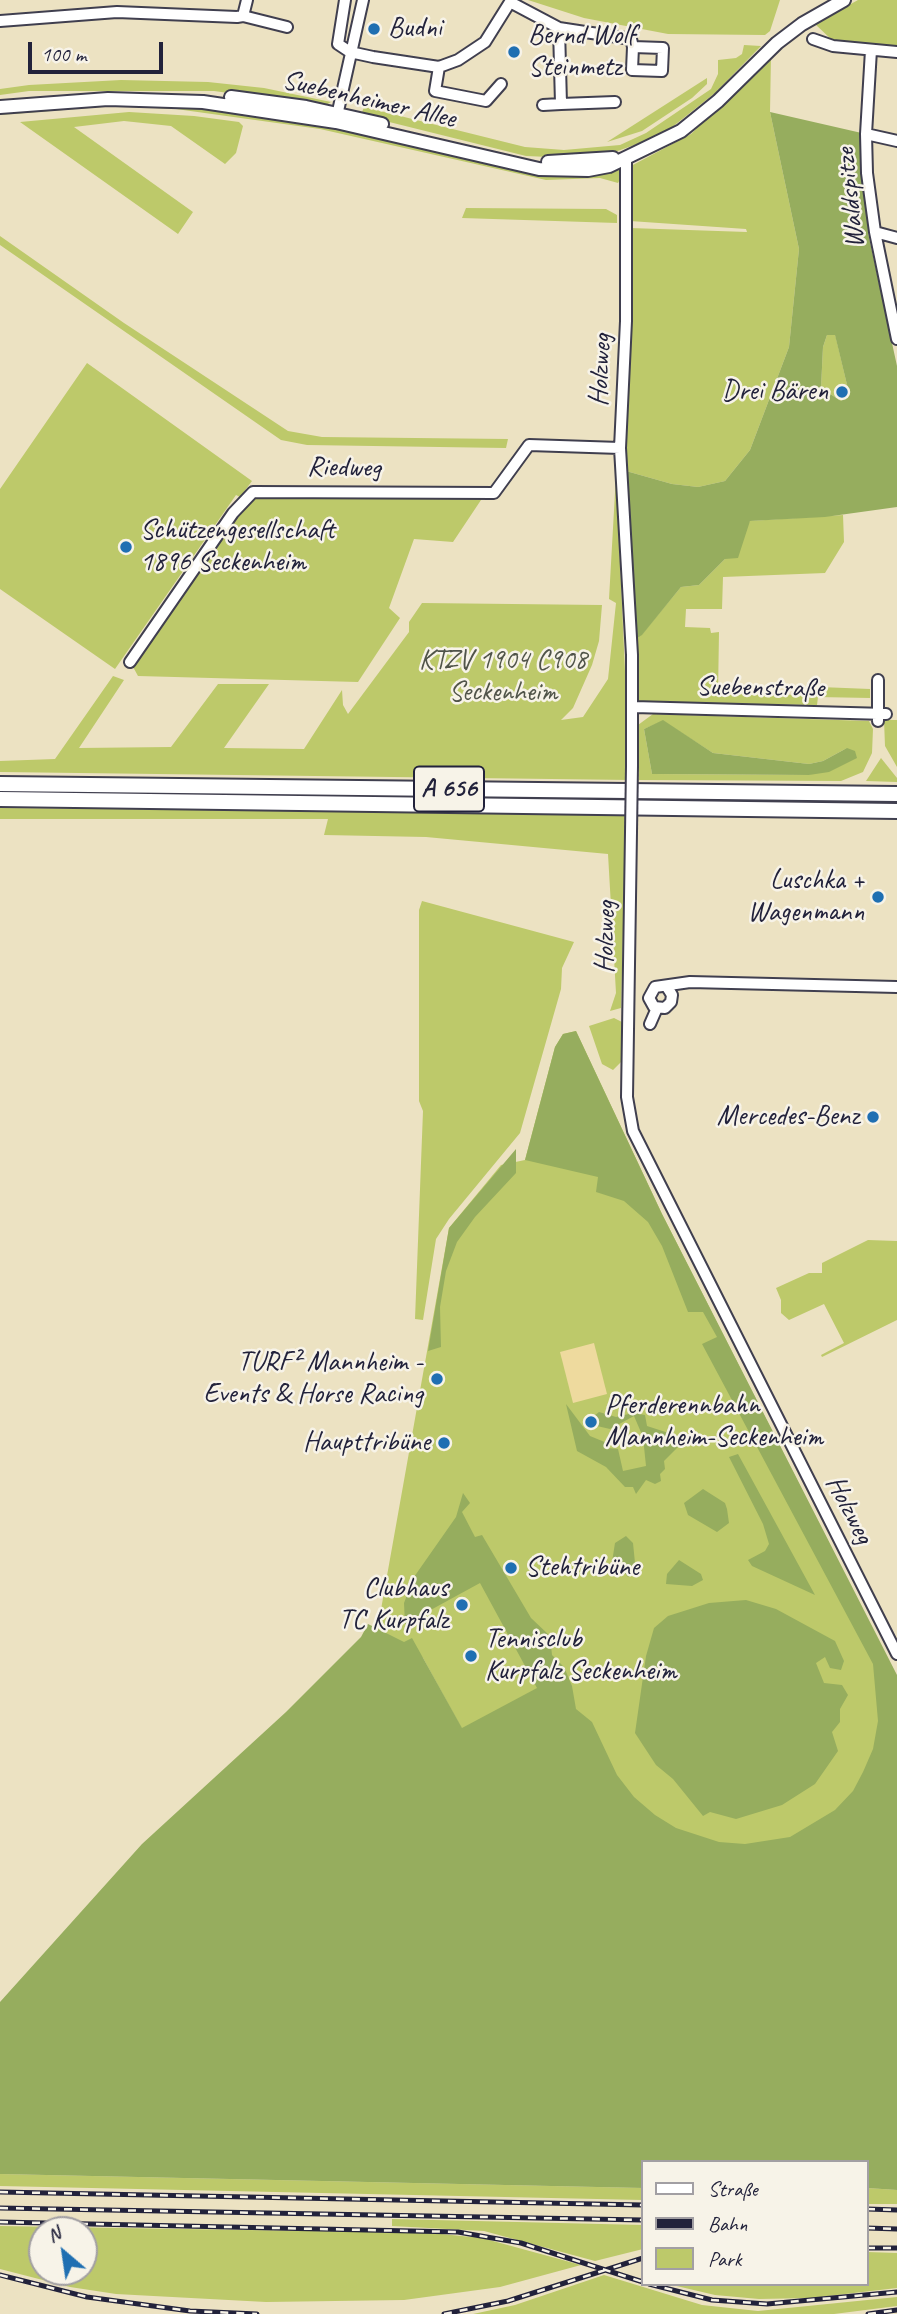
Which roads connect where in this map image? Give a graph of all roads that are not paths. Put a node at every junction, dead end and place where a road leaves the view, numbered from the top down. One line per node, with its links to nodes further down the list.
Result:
1 (152, 0): 6 (street)
2 (247, 0): 7 (street)
3 (345, 0): 14 (street)
4 (363, 0): 14 (street)
5 (844, 0): 26 (main road, Suebenheimer Allee)
6 (151, 13): 7 (street); 8 (street)
7 (243, 16): 9 (street)
8 (0, 21)
9 (287, 27)
10 (559, 28): 12 (street); 16 (street); 20 (street)
11 (813, 39): 13 (street)
12 (633, 47)
13 (872, 50): 15 (street); 24 (street, Waldspitze)
14 (350, 52): 16 (street); 23 (street)
15 (897, 52)
16 (439, 66): 17 (street)
17 (501, 84)
18 (0, 98): 23 (main road, Suebenheimer Allee)
19 (615, 102): 20 (street)
20 (561, 104): 21 (street)
21 (543, 105)
22 (0, 107): 23 (main road, Suebenheimer Allee)
23 (336, 117): 26 (main road, Suebenheimer Allee)
24 (866, 134): 25 (street); 27 (street, Waldspitze)
25 (897, 141)
26 (626, 158): 30 (street, Holzweg)
27 (875, 232): 28 (street); 29 (street, Waldspitze)
28 (897, 237)
29 (897, 339)
30 (620, 448): 31 (street, Riedweg); 33 (street, Holzweg)
31 (130, 662)
32 (878, 680): 33 (street, Suebenstraße)
33 (634, 707): 40 (street, Holzweg, bridge)
34 (0, 784): 35 (highway, A 656)
35 (897, 794)
36 (0, 799): 37 (highway, A 656)
37 (897, 811)
38 (897, 987): 39 (street)
39 (670, 993): 41 (street); 42 (street)
40 (628, 998): 41 (street); 44 (street, Holzweg)
41 (649, 998): 42 (street)
42 (657, 1008): 43 (street)
43 (650, 1024)
44 (897, 1654)

